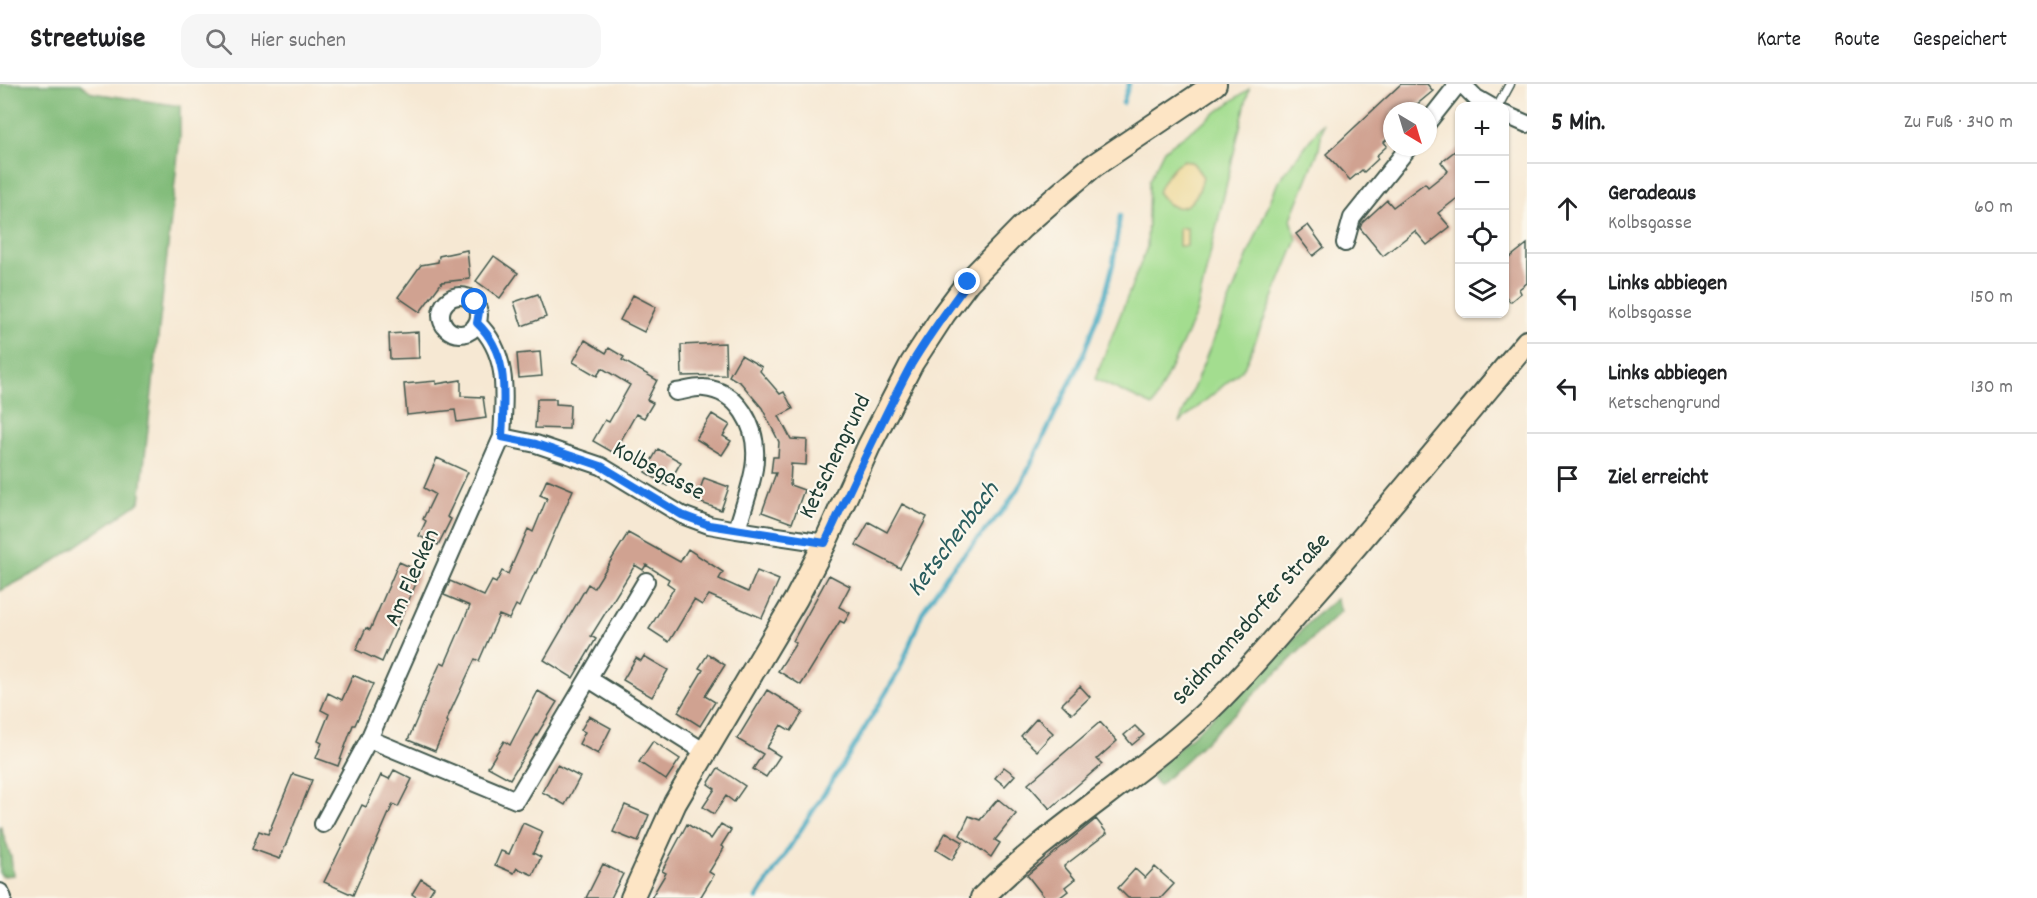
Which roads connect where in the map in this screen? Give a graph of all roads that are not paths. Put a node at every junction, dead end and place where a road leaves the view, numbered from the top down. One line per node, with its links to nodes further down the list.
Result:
1 (1215, 84): 16 (street, Ketschengrund)
2 (1460, 84): 4 (street); 6 (street)
3 (1510, 84): 5 (lane)
4 (1483, 102)
5 (1500, 102)
6 (1437, 111)
7 (1509, 116): 8 (street)
8 (1527, 124)
9 (1401, 156): 10 (street)
10 (1345, 243)
11 (477, 323): 14 (street)
12 (1527, 342): 25 (street, Seidmannsdorfer Straße)
13 (676, 392): 15 (street)
14 (502, 437): 15 (street, Kolbsgasse); 19 (street, Am Flecken)
15 (737, 530): 16 (street, Kolbsgasse)
16 (825, 543): 20 (street, Ketschengrund)
17 (646, 581): 18 (street)
18 (589, 679): 19 (street); 20 (street)
19 (369, 739): 21 (street, Am Flecken)
20 (705, 752): 24 (street, Ketschengrund)
21 (323, 824)
22 (0, 892): 23 (street)
23 (3, 898)
24 (632, 898)
25 (982, 898)

